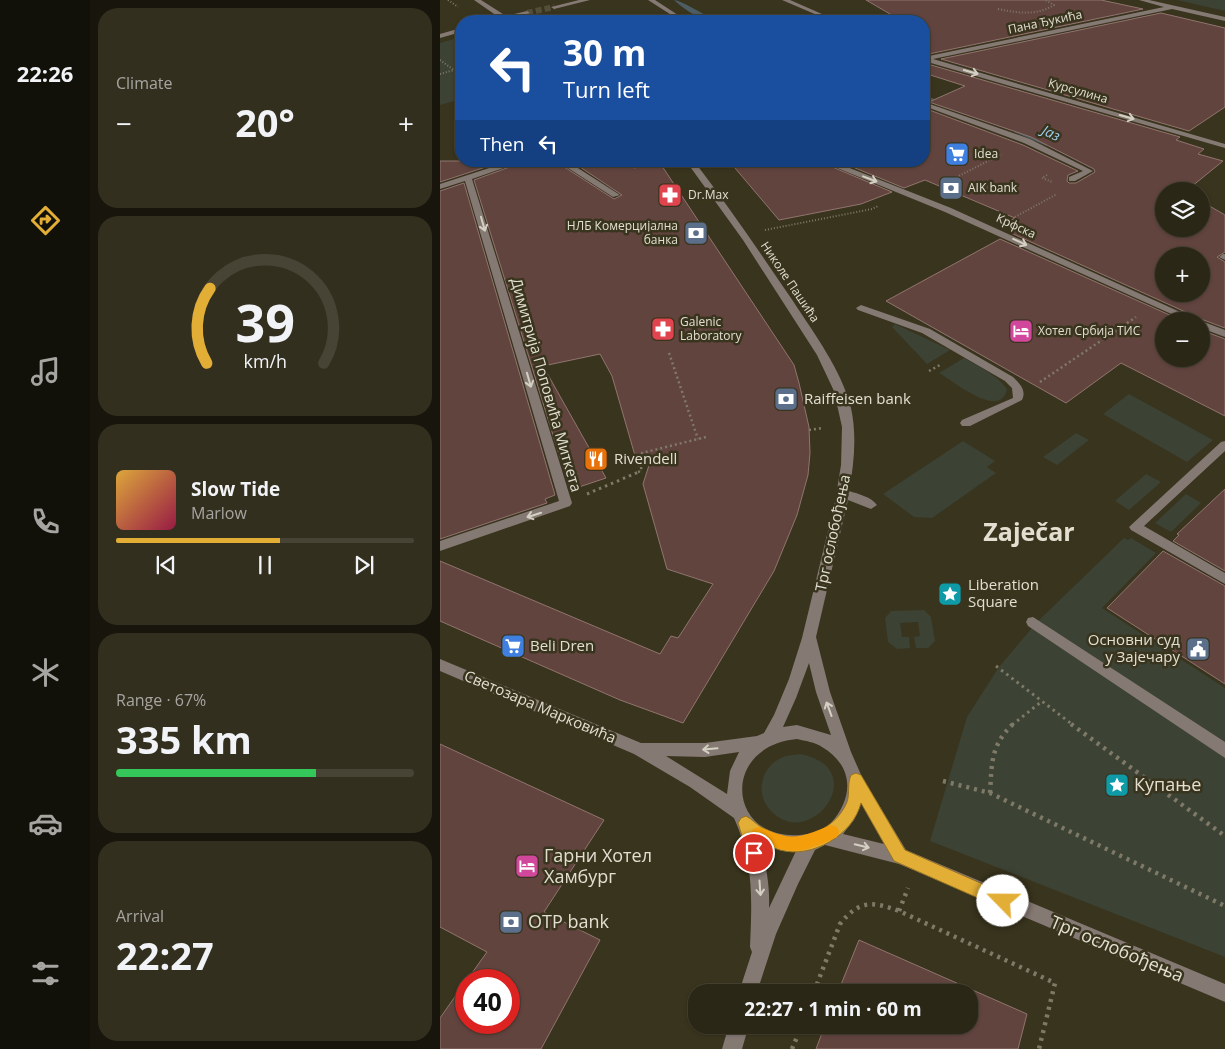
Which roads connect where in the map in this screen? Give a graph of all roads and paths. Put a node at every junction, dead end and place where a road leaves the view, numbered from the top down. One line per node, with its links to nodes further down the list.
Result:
1 (477, 0): 11 (street)
2 (587, 0): 7 (street)
3 (651, 0): 13 (street)
4 (785, 0): 14 (street)
5 (1045, 0): 9 (path)
6 (1142, 0): 8 (street)
7 (554, 7)
8 (1171, 7): 15 (street); 18 (street, Пана Ђукића)
9 (998, 9)
10 (527, 13): 12 (street)
11 (500, 15)
12 (521, 15)
13 (675, 15)
14 (821, 15)
15 (1225, 19)
16 (455, 32): 17 (street)
17 (440, 36)
18 (930, 58)
19 (440, 60): 21 (path)
20 (930, 61): 25 (street, Курсулина, one-way to 25)
21 (454, 70): 22 (path)
22 (440, 74)
23 (930, 106): 24 (street)
24 (1026, 141): 32 (street); 38 (path)
25 (1225, 146)
26 (502, 167): 31 (street)
27 (571, 167): 37 (street)
28 (695, 167): 49 (street, Николе Пашића)
29 (840, 167): 35 (street, Крфска, one-way to 35)
30 (1050, 173): 33 (path)
31 (468, 178): 34 (street); 54 (street, Димитрија Поповића Миткета, one-way to 54)
32 (1072, 179)
33 (1059, 185)
34 (440, 187)
35 (906, 192): 38 (street, Крфска); 40 (path)
36 (1060, 193): 39 (path)
37 (616, 195)
38 (918, 197): 41 (street, Крфска, one-way to 41)
39 (1010, 219)
40 (764, 230)
41 (1155, 304): 43 (street, Крфска); 47 (path)
42 (861, 308): 47 (street)
43 (1174, 312)
44 (1210, 328): 45 (street)
45 (1225, 334)
46 (668, 353): 51 (path)
47 (1019, 396): 48 (street)
48 (966, 423)
49 (848, 426): 53 (street, Трг ослобођења)
50 (706, 436): 51 (path)
51 (698, 439): 54 (path)
52 (1225, 445): 57 (street)
53 (843, 494): 55 (street); 59 (street, Трг ослобођења)
54 (566, 503): 56 (street, Димитрија Поповића Миткета, one-way to 56)
55 (872, 505)
56 (440, 546)
57 (1225, 579)
58 (1033, 622): 65 (street)
59 (810, 639): 63 (street, Трг ослобођења); 66 (street, Трг ослобођења, one-way to 59)
60 (440, 665): 64 (street, Светозара Марковића)
61 (996, 666): 62 (path)
62 (1041, 702): 69 (path); 71 (path)
63 (764, 740): 64 (street, Светозара Марковића, one-way to 64); 66 (street); 70 (street)
64 (639, 749): 70 (street, Светозара Марковића)
65 (1225, 751)
66 (845, 754): 67 (street)
67 (856, 780): 72 (street); 73 (street)
68 (943, 781): 69 (path)
69 (990, 793): 74 (path)
70 (742, 818): 72 (street); 75 (street, one-way to 75)
71 (1225, 836)
72 (817, 840): 73 (street, Трг ослобођења, one-way to 73); 75 (street)
73 (900, 856): 78 (street, Трг ослобођења)
74 (1225, 906)
75 (759, 957): 76 (street)
76 (751, 984)
77 (817, 984): 83 (path)
78 (1225, 993)
79 (736, 1034): 81 (street)
80 (798, 1034): 82 (path)
81 (732, 1049)
82 (792, 1049)
83 (1039, 1049)

